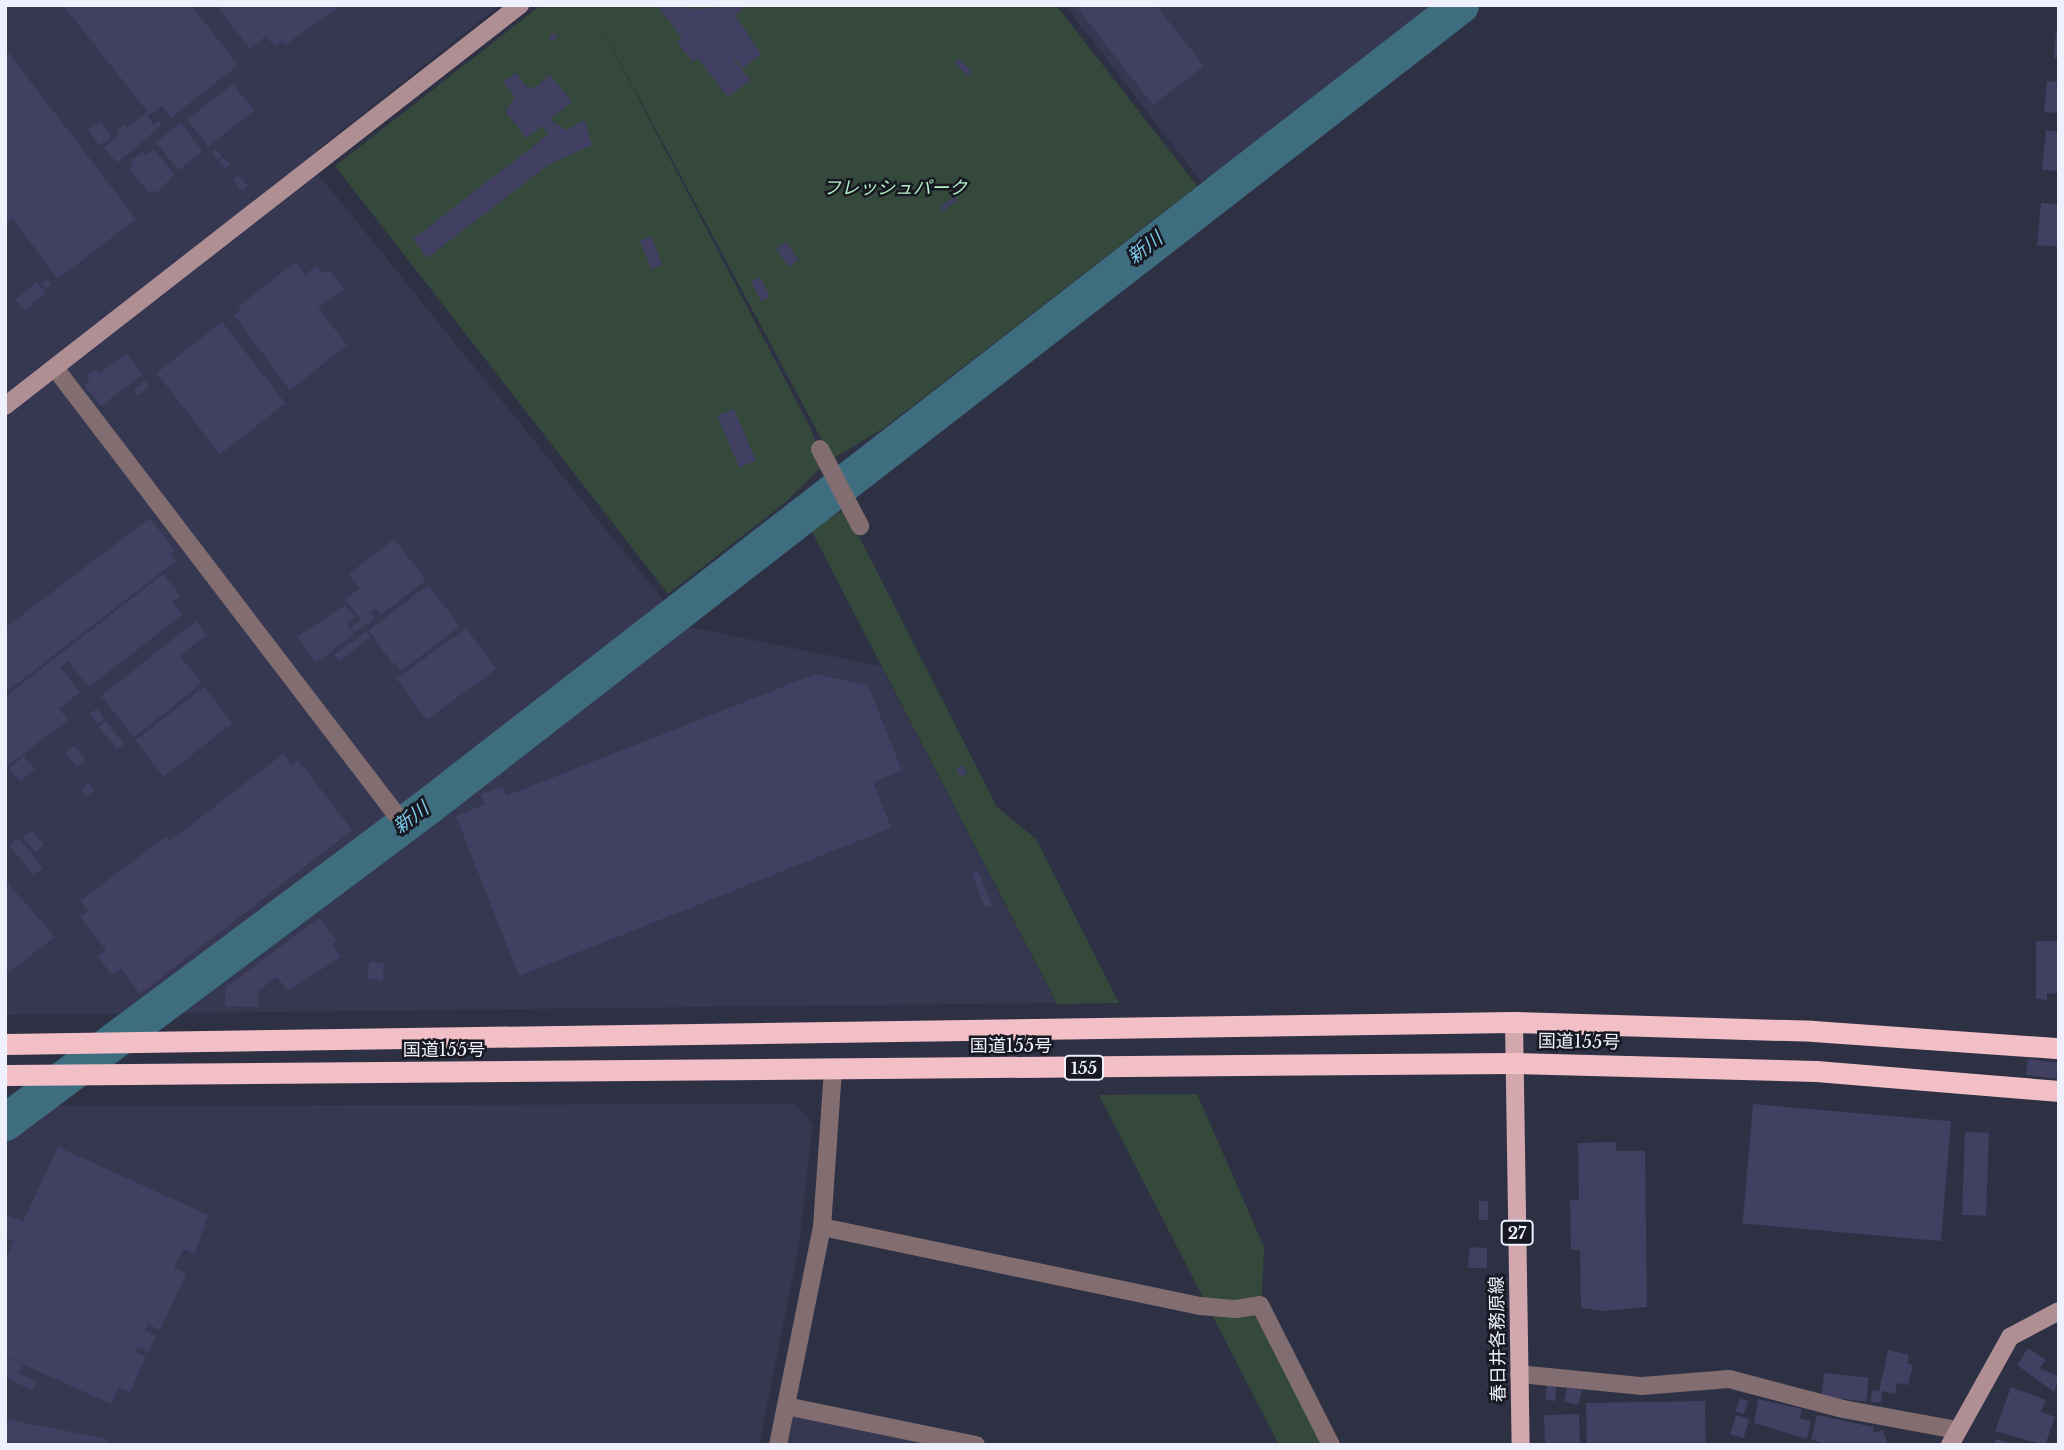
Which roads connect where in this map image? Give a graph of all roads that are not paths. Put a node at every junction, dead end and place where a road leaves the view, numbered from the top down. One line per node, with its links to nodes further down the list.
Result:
1 (520, 5): 2 (street)
2 (55, 368): 3 (street); 6 (street)
3 (5, 406)
4 (820, 449): 5 (street)
5 (860, 526)
6 (395, 813)
7 (1514, 1022): 8 (highway, 国道155号 / 155); 9 (highway, 国道155号 / 155); 10 (main road, 春日井各務原線 / 27)
8 (5, 1044)
9 (2059, 1048)
10 (1514, 1063): 11 (highway, 国道155号 / 155); 13 (highway, 国道155号 / 155); 16 (main road, 春日井各務原線 / 27)
11 (832, 1070): 12 (highway, 国道155号 / 155); 14 (street)
12 (5, 1075)
13 (2059, 1091)
14 (822, 1227): 17 (street); 21 (street)
15 (2059, 1311): 18 (street)
16 (1519, 1374): 18 (street); 22 (main road, 春日井各務原線 / 27)
17 (786, 1406): 19 (street); 20 (street)
18 (1953, 1438)
19 (778, 1445)
20 (976, 1445)
21 (1331, 1445)
22 (1521, 1445)

